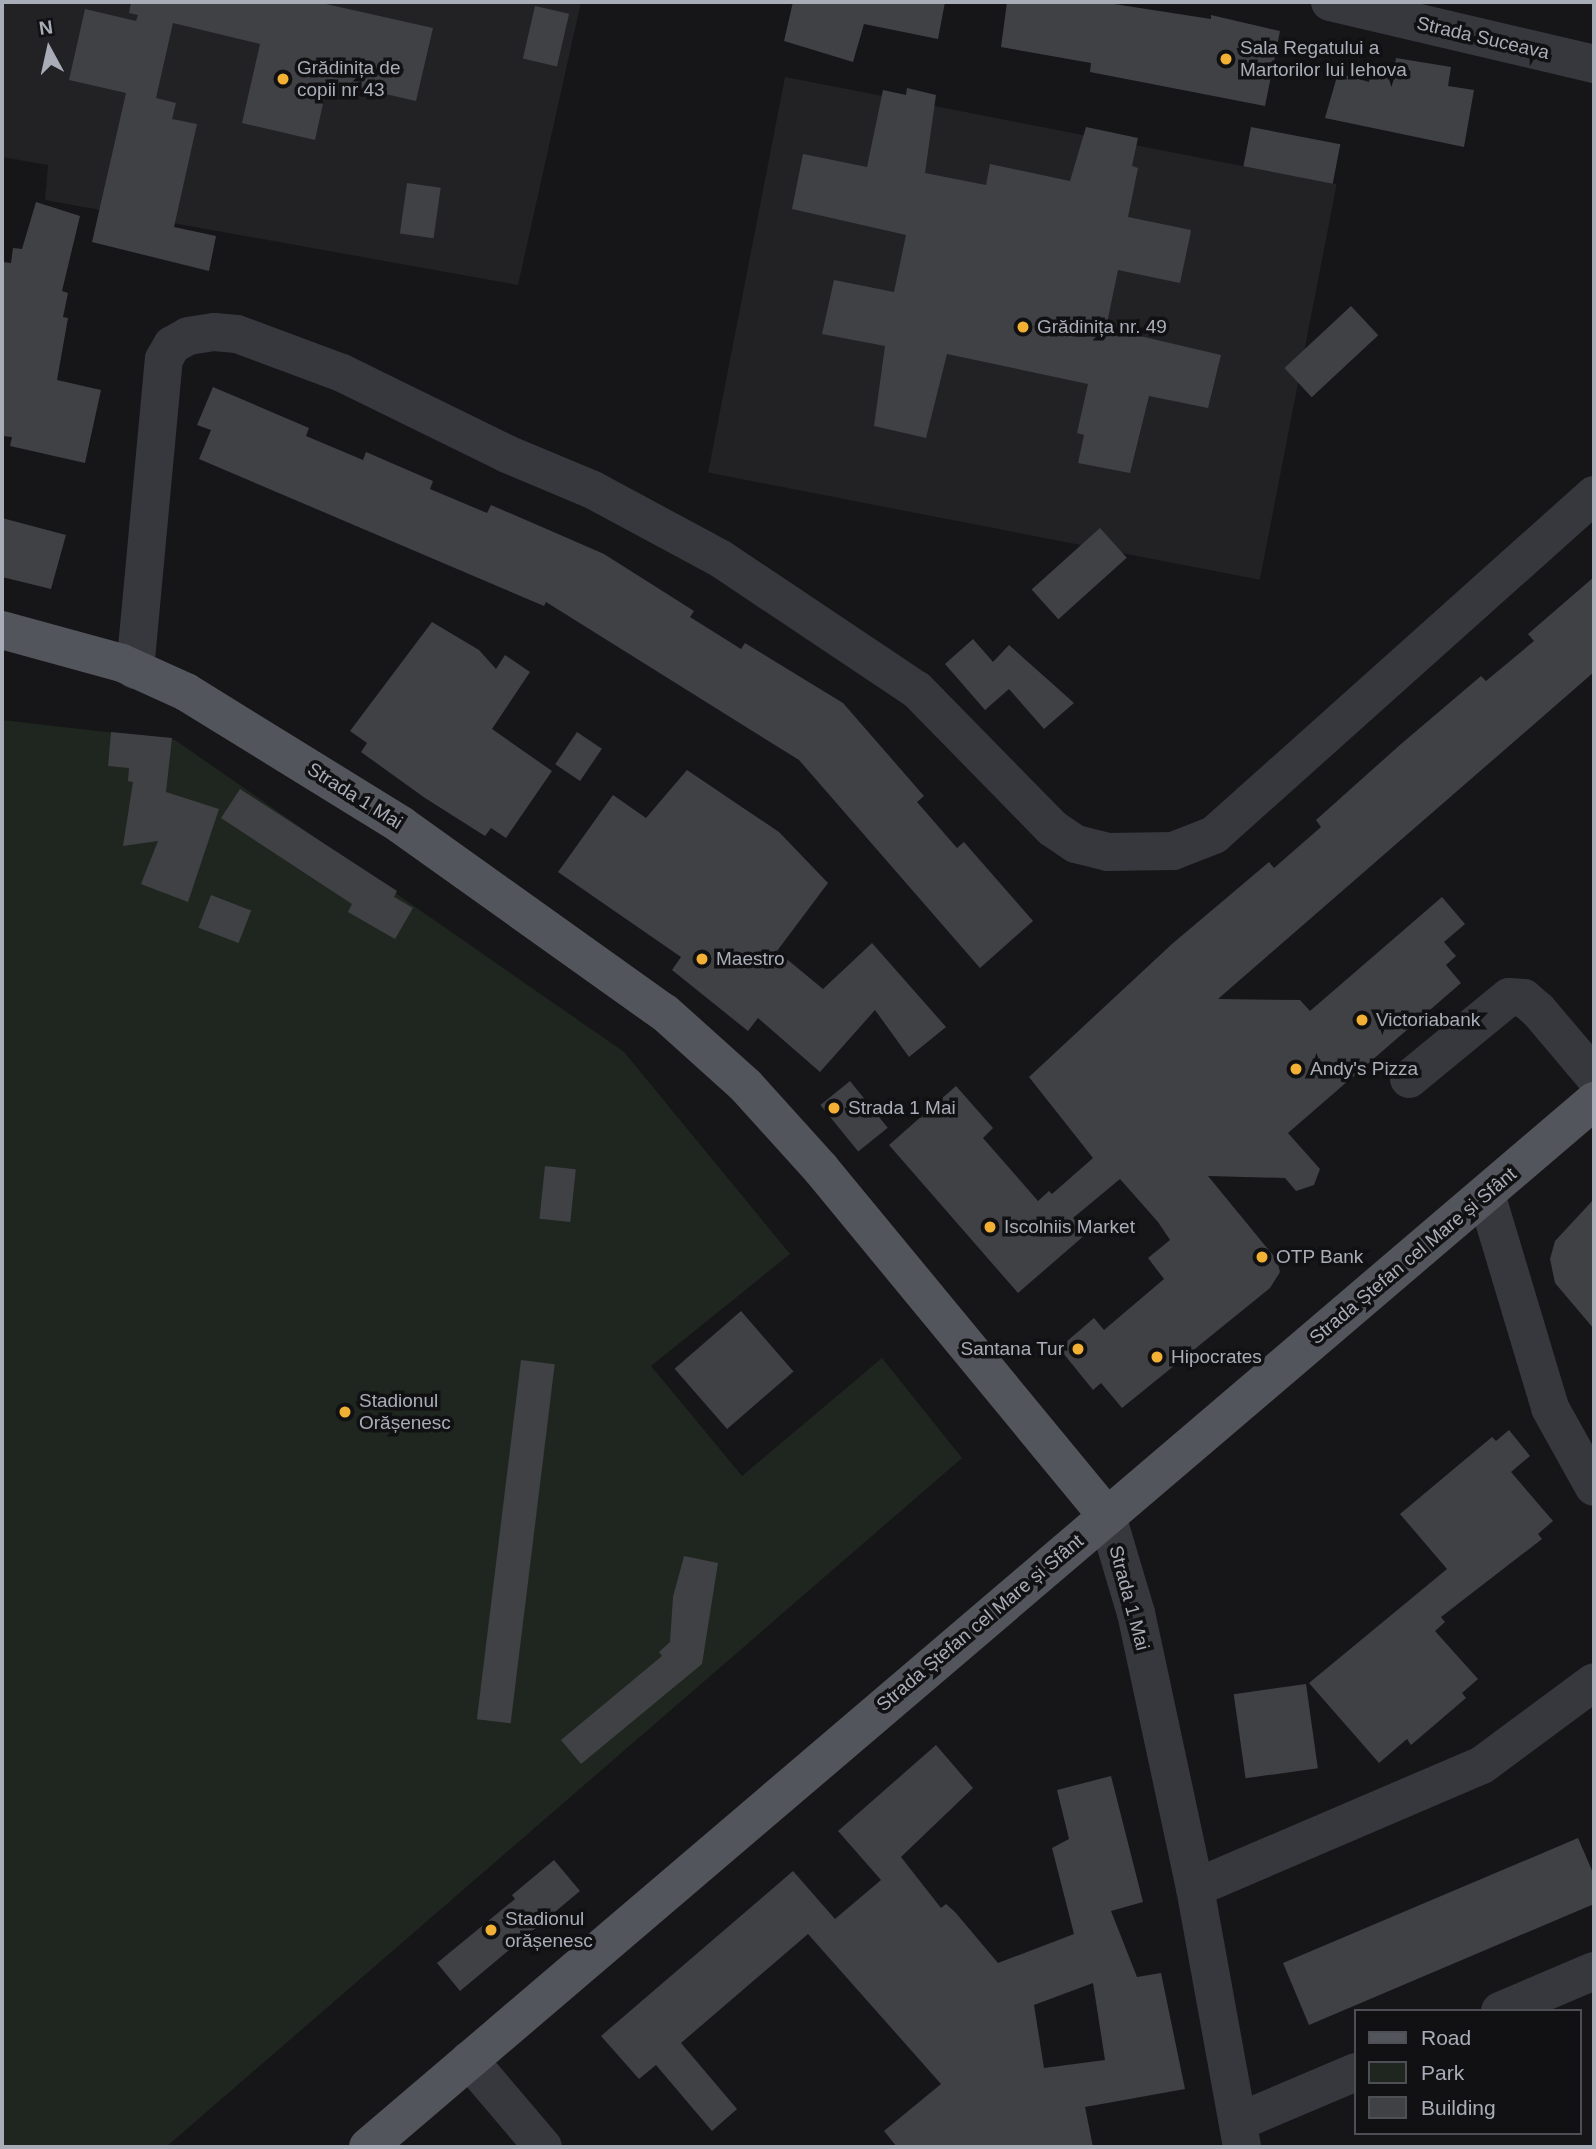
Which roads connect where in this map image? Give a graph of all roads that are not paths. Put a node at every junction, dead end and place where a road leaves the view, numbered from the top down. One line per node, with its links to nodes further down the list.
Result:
1 (1330, 2): 2 (street, Strada Suceava)
2 (1594, 64)
3 (1594, 495): 5 (street)
4 (2, 630): 5 (main road, Strada 1 Mai)
5 (135, 670): 11 (main road, Strada 1 Mai)
6 (1594, 1076): 7 (street)
7 (1409, 1079)
8 (1594, 1101): 9 (main road, Strada Ștefan cel Mare și Sfânt)
9 (1486, 1195): 10 (street); 11 (main road, Strada Ștefan cel Mare și Sfânt)
10 (1594, 1488)
11 (1107, 1516): 13 (street, Strada 1 Mai); 16 (main road, Strada Ștefan cel Mare și Sfânt)
12 (1594, 1682): 13 (street)
13 (1195, 1888): 18 (street, Strada 1 Mai)
14 (1594, 1971): 15 (street)
15 (1505, 2009)
16 (469, 2060): 19 (main road, Strada Ștefan cel Mare și Sfânt); 20 (street)
17 (1354, 2073): 18 (street)
18 (1240, 2135)
19 (368, 2147)
20 (543, 2147)

